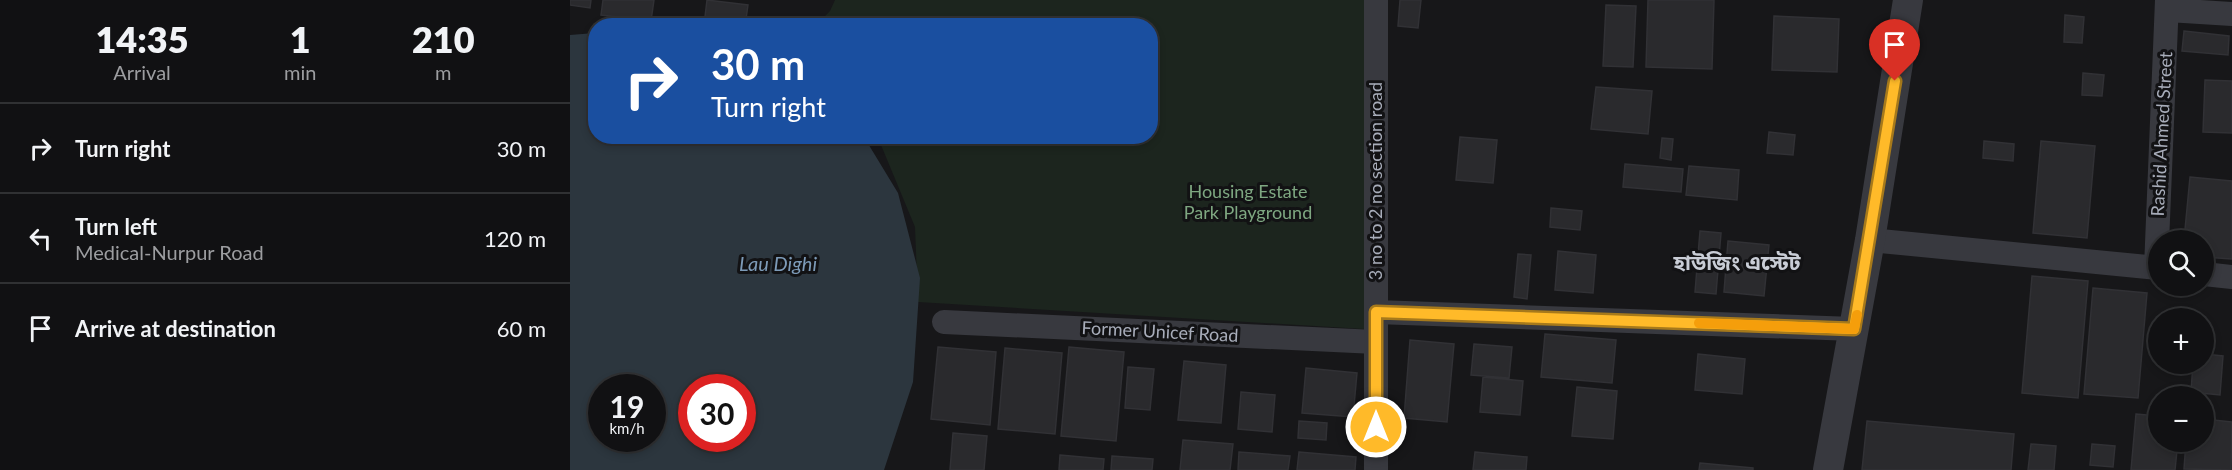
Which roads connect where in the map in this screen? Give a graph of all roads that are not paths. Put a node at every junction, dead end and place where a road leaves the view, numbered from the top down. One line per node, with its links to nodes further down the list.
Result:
1 (1376, 0): 10 (street, 3 no to 2 no section road)
2 (1908, 0): 6 (street)
3 (2168, 5): 4 (street); 5 (street, Rashid Ahmed Street)
4 (2232, 14)
5 (2159, 230)
6 (1870, 240): 7 (street); 12 (street)
7 (2148, 267)
8 (2214, 274): 9 (street)
9 (2232, 277)
10 (1376, 312): 12 (street); 13 (street, 3 no to 2 no section road)
11 (944, 322): 13 (street, Former Unicef Road)
12 (1854, 329): 15 (street)
13 (1376, 342): 14 (street, 3 no to 2 no section road)
14 (1376, 470)
15 (1828, 470)

